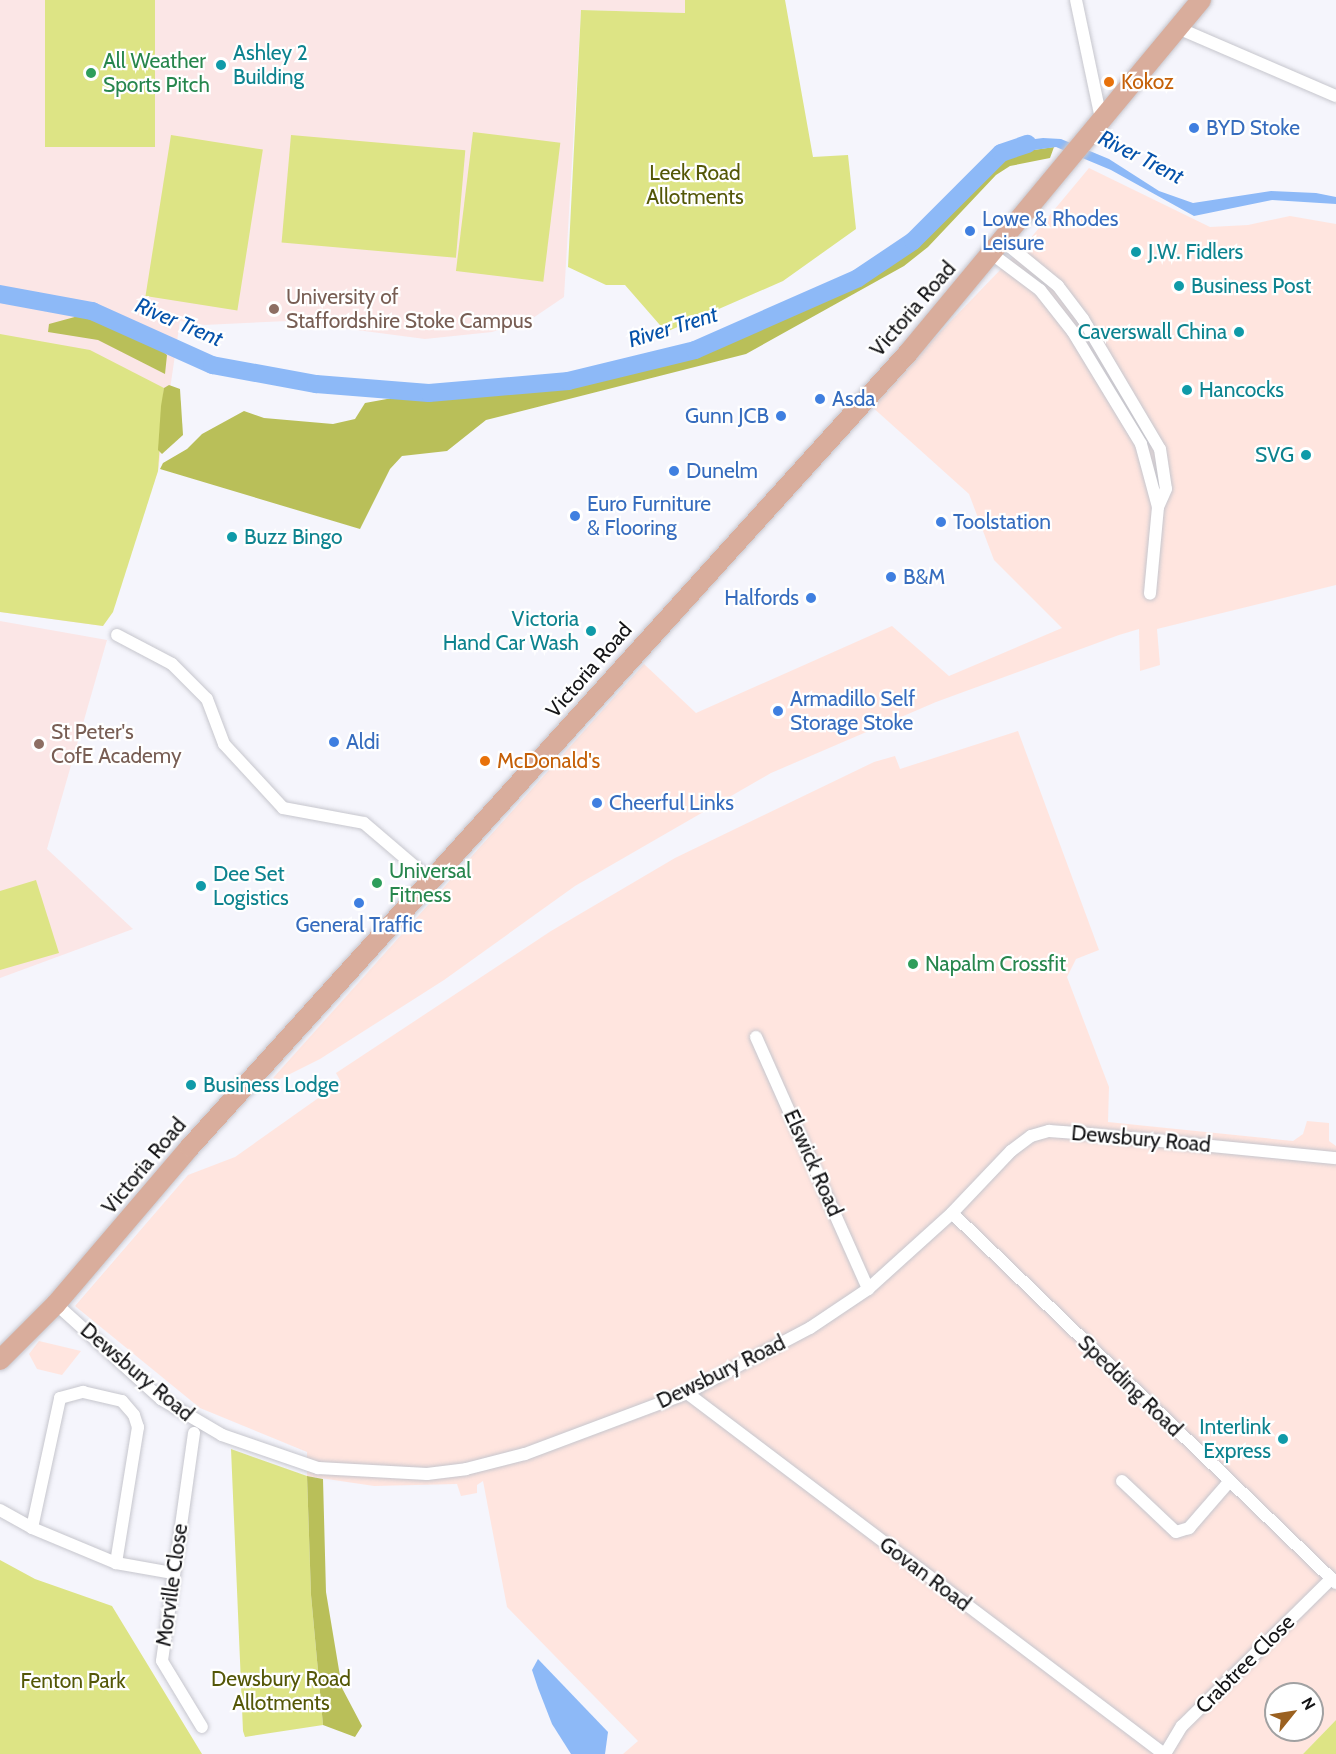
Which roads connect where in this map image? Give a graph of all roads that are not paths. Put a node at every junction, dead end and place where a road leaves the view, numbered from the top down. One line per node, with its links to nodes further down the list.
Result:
1 (1076, 0): 5 (street)
2 (1193, 3): 3 (main road, Victoria Road)
3 (1178, 28): 4 (street); 5 (main road, Victoria Road)
4 (1336, 96)
5 (1101, 119): 6 (main road, Victoria Road)
6 (998, 247): 7 (street); 7 (street); 10 (main road, Victoria Road)
7 (1158, 507): 8 (street)
8 (1150, 594)
9 (117, 635): 10 (street)
10 (432, 881): 15 (main road, Victoria Road)
11 (756, 1037): 14 (street, Elswick Road)
12 (1336, 1158): 13 (street, Dewsbury Road)
13 (952, 1213): 14 (street, Dewsbury Road); 20 (street, Spedding Road)
14 (868, 1289): 17 (street, Dewsbury Road)
15 (56, 1304): 16 (main road, Victoria Road); 17 (street, Dewsbury Road)
16 (0, 1360)
17 (687, 1393): 27 (street, Govan Road)
18 (194, 1433): 24 (street, Morville Close)
19 (1122, 1481): 20 (street)
20 (1229, 1482): 25 (street, Spedding Road)
21 (0, 1510): 22 (street)
22 (32, 1528): 23 (street); 23 (street)
23 (116, 1563): 24 (street)
24 (173, 1573): 26 (street, Morville Close)
25 (1334, 1581): 27 (street, Crabtree Close)
26 (202, 1727)
27 (1164, 1754)

